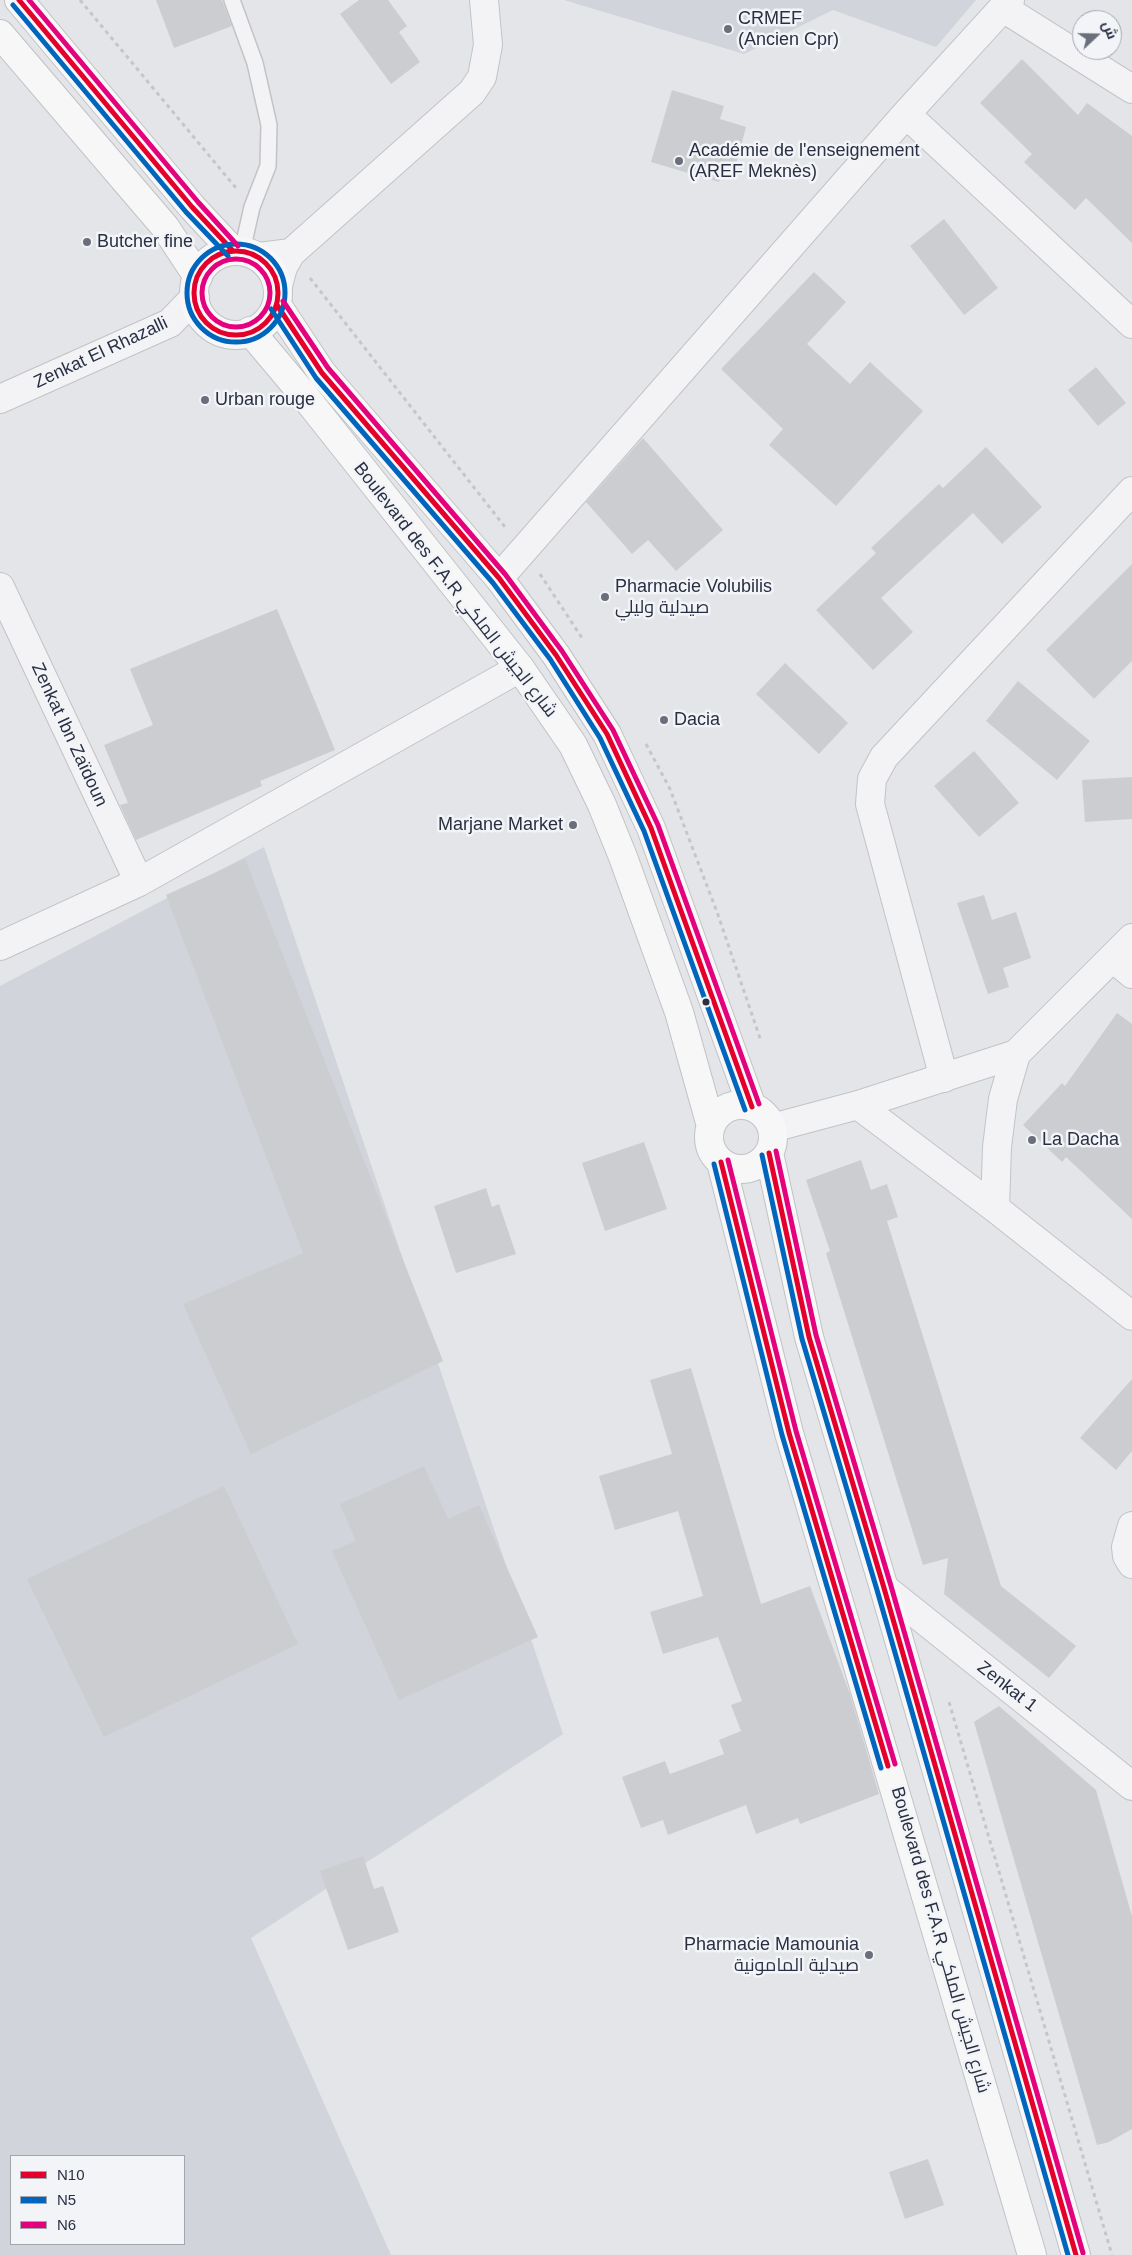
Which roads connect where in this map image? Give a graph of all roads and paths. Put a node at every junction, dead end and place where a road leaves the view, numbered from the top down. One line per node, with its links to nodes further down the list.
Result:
1 (19, 0): 10 (main road, Boulevard des F.A.R شارع الجيش الملكي)
2 (80, 0): 9 (path)
3 (232, 0): 9 (lane)
4 (484, 0): 11 (street)
5 (1006, 4): 7 (street); 8 (street)
6 (0, 34): 12 (main road)
7 (1132, 89)
8 (906, 114): 14 (street); 18 (street)
9 (252, 207): 10 (lane)
10 (245, 253): 11 (street); 12 (main road); 13 (main road, Boulevard des F.A.R شارع الجيش الملكي)
11 (291, 253): 13 (street); 18 (path)
12 (196, 287): 15 (main road); 16 (street, Zenkat El Rhazalli)
13 (277, 296): 15 (main road); 19 (main road, Boulevard des F.A.R شارع الجيش الملكي)
14 (1132, 324)
15 (250, 332): 21 (main road, Boulevard des F.A.R شارع الجيش الملكي)
16 (0, 399)
17 (1132, 491): 27 (street)
18 (524, 550): 19 (street)
19 (500, 578): 29 (main road, Boulevard des F.A.R شارع الجيش الملكي)
20 (0, 587): 22 (street, Zenkat Ibn Zaïdoun)
21 (520, 668): 22 (street); 30 (main road, Boulevard des F.A.R شارع الجيش الملكي)
22 (138, 882): 24 (street)
23 (1132, 938): 25 (street)
24 (0, 946)
25 (1122, 966): 26 (street)
26 (1016, 1054): 27 (street); 33 (street)
27 (944, 1078): 28 (street)
28 (858, 1105): 31 (street); 33 (street)
29 (752, 1107): 30 (main road); 31 (main road, Boulevard des F.A.R شارع الجيش الملكي)
30 (712, 1126): 32 (main road, Boulevard des F.A.R شارع الجيش الملكي)
31 (770, 1141): 32 (main road); 37 (main road, Boulevard des F.A.R شارع الجيش الملكي)
32 (721, 1162): 40 (main road, Boulevard des F.A.R شارع الجيش الملكي)
33 (995, 1208): 34 (street)
34 (1132, 1316)
35 (1132, 1526): 36 (street)
36 (1132, 1564)
37 (884, 1588): 39 (street, Zenkat 1); 41 (main road, Boulevard des F.A.R شارع الجيش الملكي)
38 (948, 1700): 42 (path)
39 (1132, 1786)
40 (1032, 2255)
41 (1076, 2255)
42 (1112, 2255)

